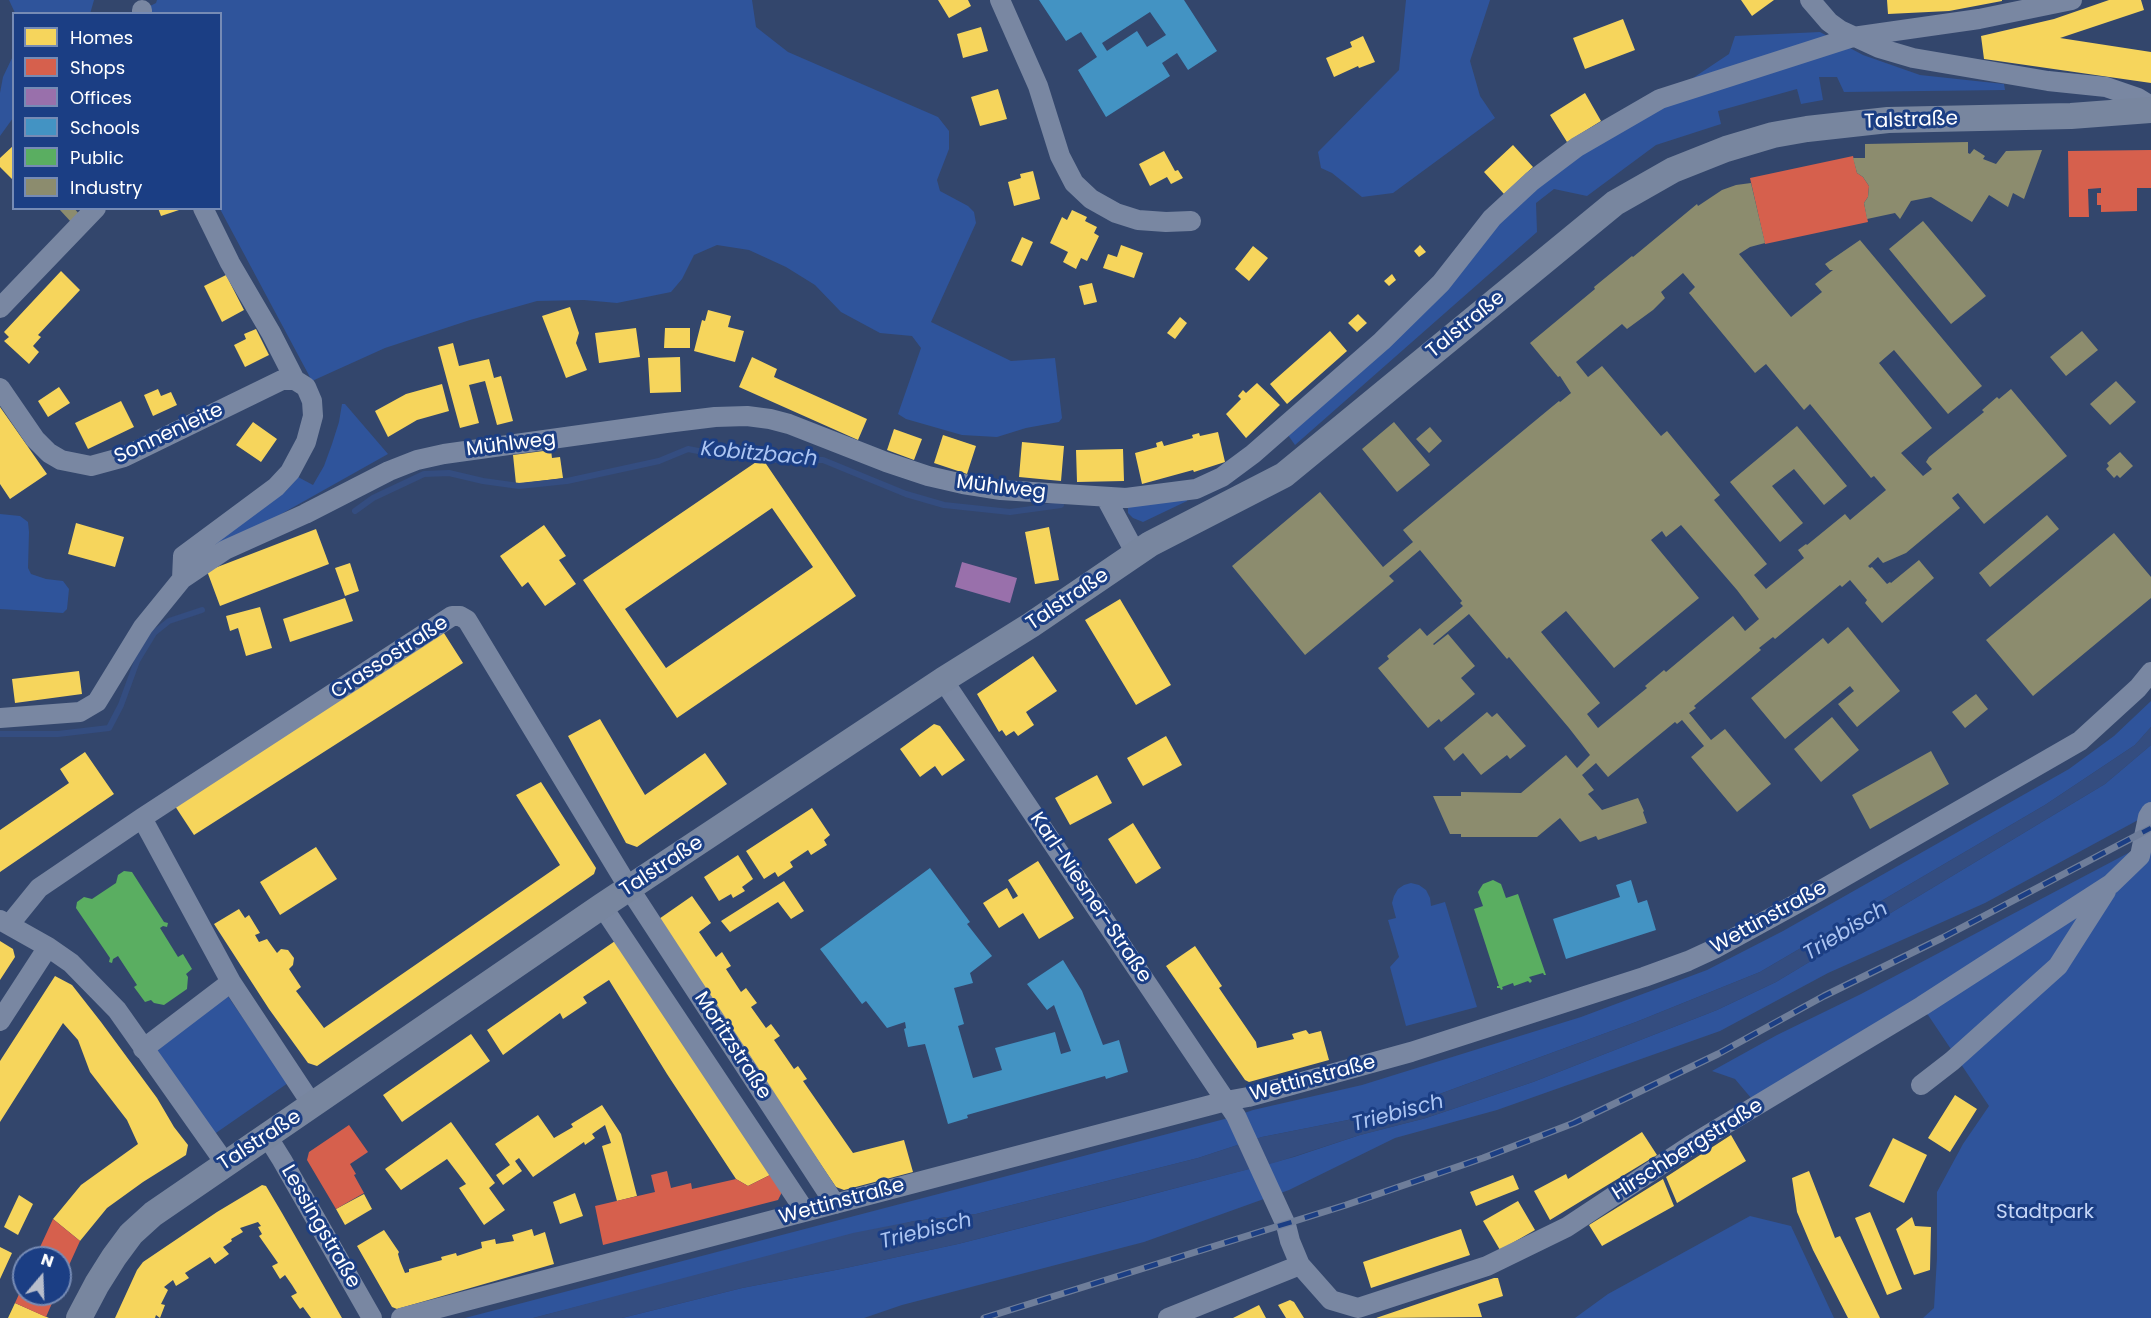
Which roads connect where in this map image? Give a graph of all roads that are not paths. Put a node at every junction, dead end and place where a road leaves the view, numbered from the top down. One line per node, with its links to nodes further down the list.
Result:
1 (1000, 0): 10 (street)
2 (1810, 0): 4 (street)
3 (2072, 0): 4 (street)
4 (1853, 37): 5 (street); 14 (street, Mühlweg)
5 (2048, 81): 6 (street); 7 (street)
6 (2151, 108): 7 (main road, Talstraße)
7 (2071, 116): 15 (main road, Talstraße)
8 (94, 210): 11 (street)
9 (204, 210): 12 (street)
10 (1191, 221)
11 (0, 308)
12 (295, 380): 13 (street, Sonnenleite); 16 (street)
13 (0, 388)
14 (1106, 498): 15 (street); 16 (street, Mühlweg)
15 (1136, 554): 18 (main road, Talstraße)
16 (182, 579): 19 (street, Mühlweg)
17 (2151, 672): 32 (street, Wettinstraße)
18 (943, 680): 23 (main road, Talstraße); 32 (street, Karl-Niesner-Straße)
19 (0, 718)
20 (2151, 812): 22 (street, Hirschbergstraße)
21 (142, 818): 23 (street, Crassostraße); 25 (street); 27 (street)
22 (2111, 884): 30 (street); 37 (street, Hirschbergstraße)
23 (629, 888): 24 (main road, Talstraße); 35 (street, Moritzstraße)
24 (603, 906): 31 (main road, Talstraße); 36 (street, Moritzstraße)
25 (5, 922): 26 (street)
26 (48, 946): 28 (street); 29 (street)
27 (231, 982): 29 (street); 31 (street)
28 (0, 1021)
29 (142, 1049): 34 (street)
30 (1921, 1085)
31 (313, 1106): 33 (main road, Talstraße)
32 (1231, 1109): 35 (street, Wettinstraße); 37 (street, Karl-Niesner-Straße)
33 (267, 1136): 34 (main road, Talstraße); 39 (street, Lessingstraße)
34 (225, 1163): 38 (main road, Talstraße)
35 (835, 1204): 36 (street, Wettinstraße)
36 (805, 1211): 40 (street, Wettinstraße)
37 (1300, 1265): 41 (street)
38 (79, 1318)
39 (372, 1318)
40 (401, 1318)
41 (1168, 1318)

